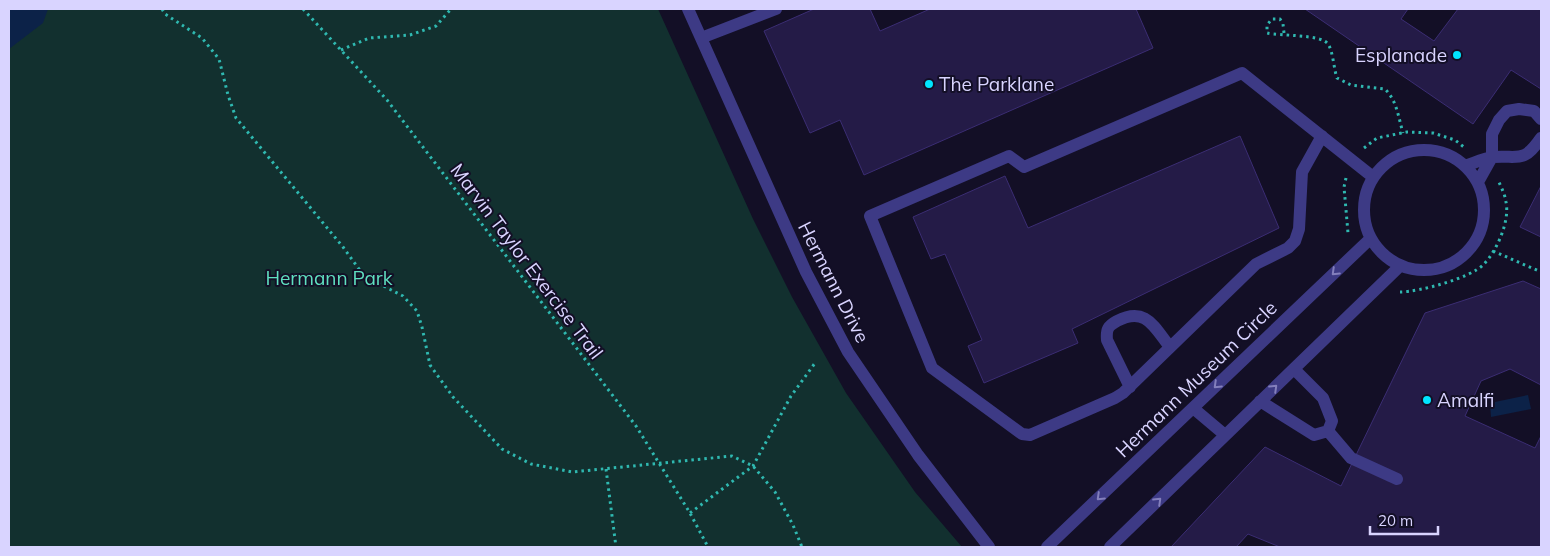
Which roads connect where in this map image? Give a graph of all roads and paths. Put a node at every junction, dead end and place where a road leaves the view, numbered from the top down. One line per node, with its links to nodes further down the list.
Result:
1 (162, 9): 31 (path)
2 (303, 9): 8 (path, Marvin Taylor Exercise Trail)
3 (451, 9): 8 (path)
4 (688, 9): 7 (street, Hermann Drive)
5 (776, 9): 7 (street)
6 (1284, 33): 6 (path); 10 (path)
7 (701, 38): 37 (street, Hermann Drive)
8 (341, 50): 29 (path, Marvin Taylor Exercise Trail)
9 (1539, 111): 13 (street)
10 (1403, 133)
11 (1322, 136): 15 (street); 21 (street); 24 (street)
12 (1541, 138): 13 (street)
13 (1492, 158): 14 (street); 16 (street)
14 (1465, 166): 15 (street); 16 (street)
15 (1373, 177): 17 (street)
16 (1478, 182): 19 (street)
17 (1370, 239): 19 (street); 26 (street, Hermann Museum Circle, one-way to 26)
18 (1493, 251): 20 (path)
19 (1400, 266): 23 (street)
20 (1541, 272)
21 (1170, 348): 24 (street); 24 (street)
22 (815, 363): 30 (path)
23 (1294, 369): 25 (street, one-way to 23); 27 (street)
24 (1130, 387)
25 (1260, 402): 27 (street); 28 (street)
26 (1193, 408): 28 (street); 38 (street, Hermann Museum Circle, one-way to 38)
27 (1328, 431): 32 (street)
28 (1225, 435): 39 (street, one-way to 28)
29 (659, 463): 30 (path); 31 (path); 33 (path, Marvin Taylor Exercise Trail)
30 (753, 466): 33 (path); 36 (path)
31 (606, 468): 34 (path)
32 (1397, 479)
33 (690, 513): 35 (path, Marvin Taylor Exercise Trail)
34 (616, 547)
35 (708, 547)
36 (802, 547)
37 (989, 547)
38 (1048, 547)
39 (1110, 547)

